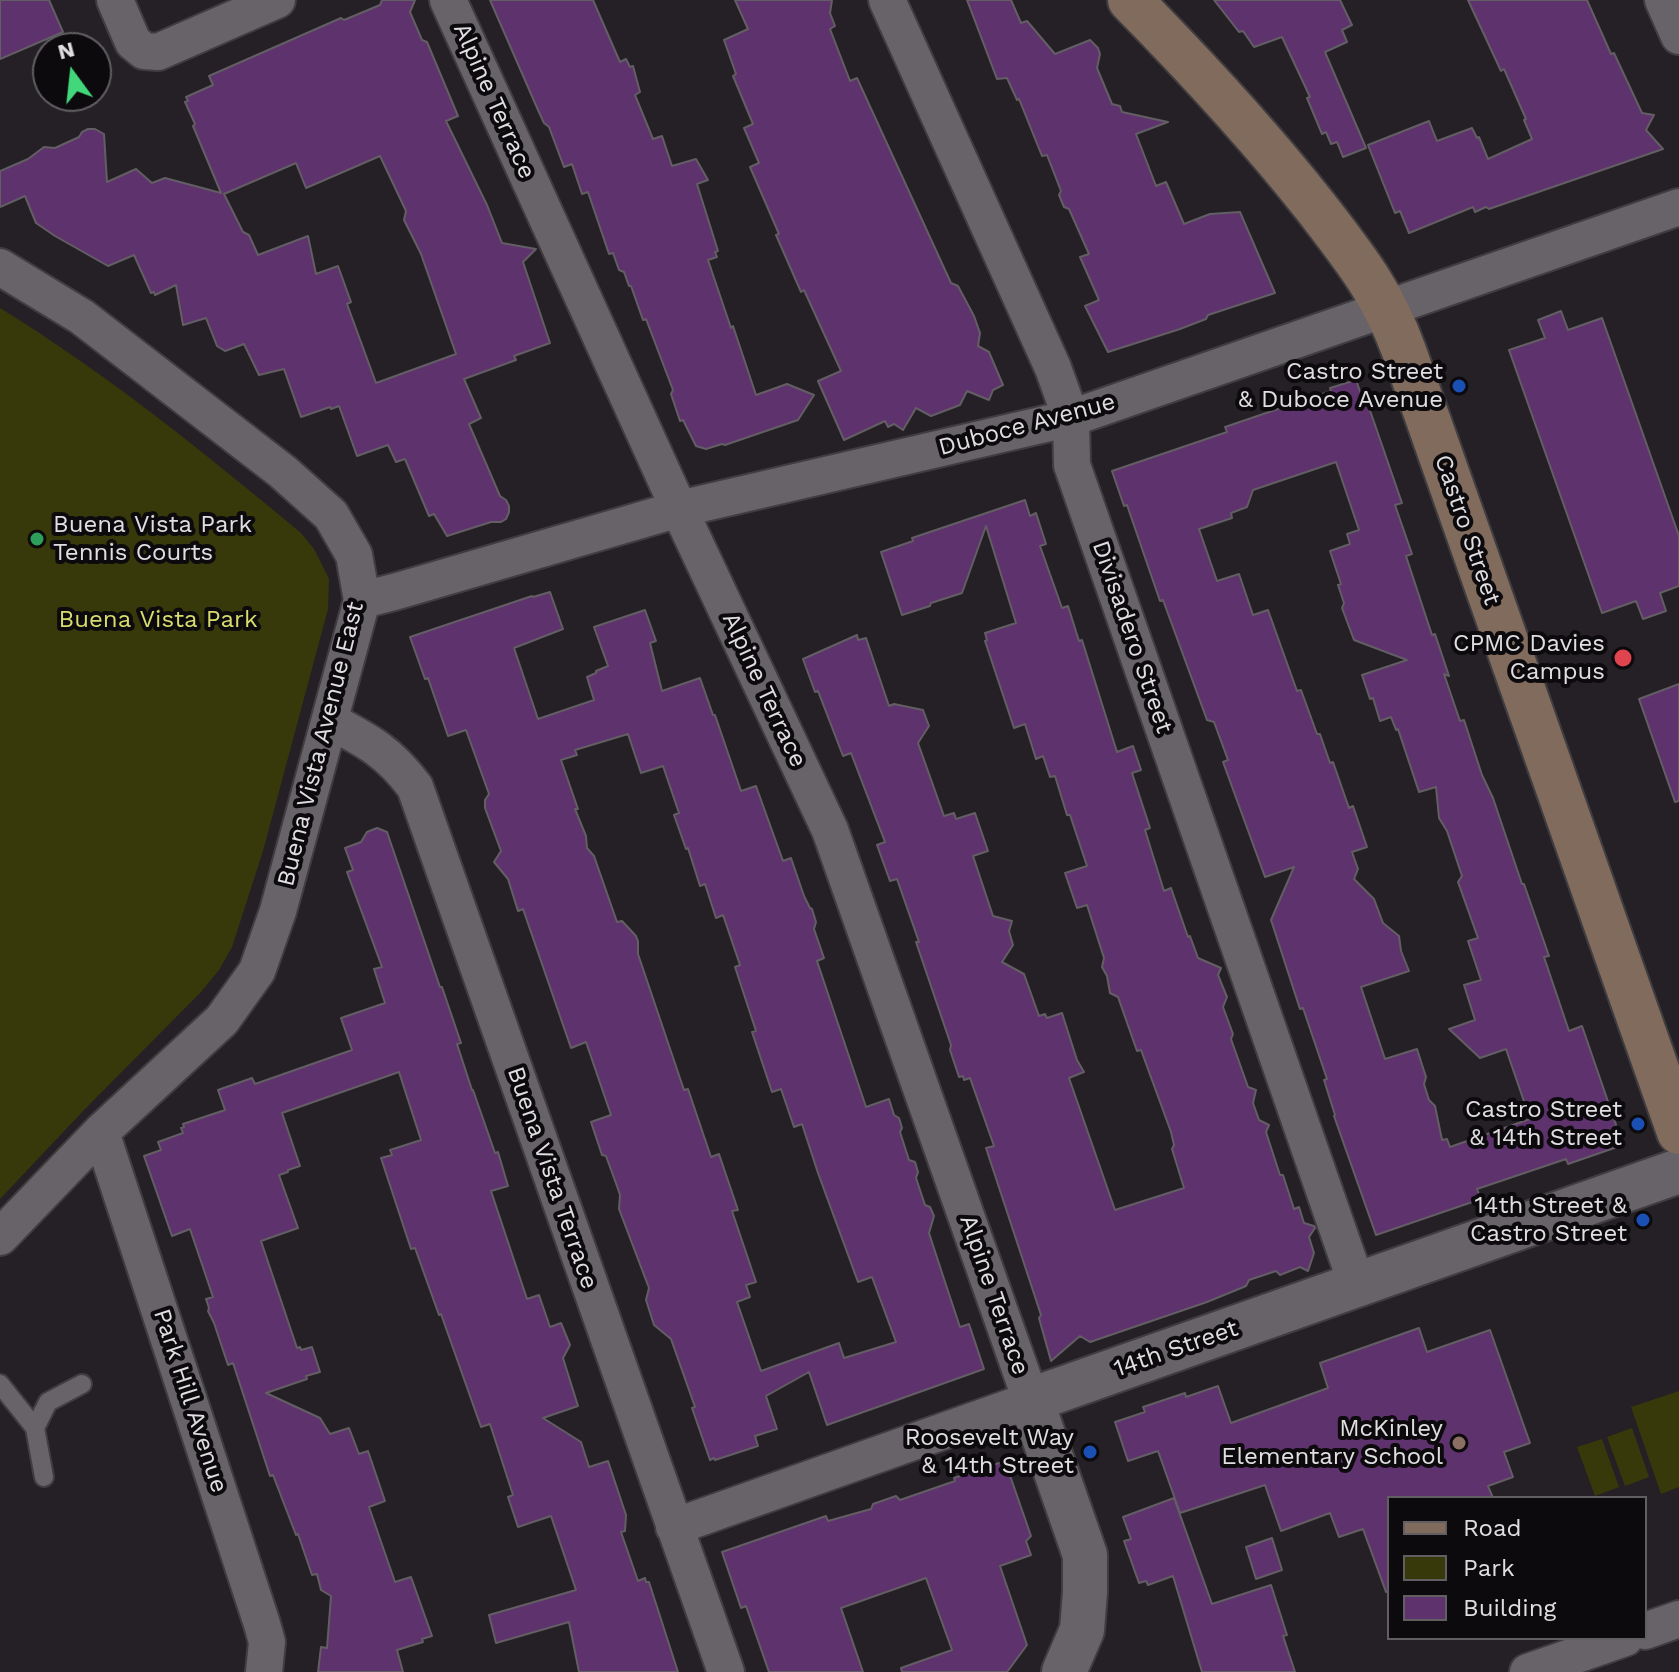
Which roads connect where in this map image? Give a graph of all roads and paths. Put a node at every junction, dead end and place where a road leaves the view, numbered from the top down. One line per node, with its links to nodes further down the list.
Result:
1 (115, 0): 2 (street)
2 (277, 0)
3 (448, 0): 12 (street, Alpine Terrace)
4 (887, 0): 11 (street, Divisadero Street)
5 (1130, 0): 10 (main road, Castro Street)
6 (1663, 0): 7 (street)
7 (1679, 36)
8 (1679, 207): 10 (street, Duboce Avenue)
9 (0, 267): 13 (street, Buena Vista Avenue East)
10 (1387, 308): 11 (street, Duboce Avenue); 16 (main road, Castro Street)
11 (1071, 418): 12 (street, Duboce Avenue); 19 (street, Divisadero Street)
12 (679, 509): 13 (street, Duboce Avenue); 22 (street, Alpine Terrace)
13 (362, 600): 14 (street, Buena Vista Avenue East)
14 (330, 721): 15 (street, Buena Vista Avenue East); 25 (street, Buena Vista Terrace)
15 (101, 1132): 18 (street, Buena Vista Avenue East); 29 (street, Park Hill Avenue)
16 (1679, 1132)
17 (1679, 1171): 19 (street, 14th Street)
18 (0, 1237)
19 (1357, 1285): 22 (street, 14th Street)
20 (0, 1384): 23 (lane)
21 (82, 1384): 23 (lane)
22 (1031, 1400): 25 (street, 14th Street); 31 (street)
23 (35, 1428): 24 (lane)
24 (44, 1477)
25 (674, 1527): 30 (street, Buena Vista Terrace)
26 (1679, 1619): 27 (street)
27 (1647, 1630)
28 (1619, 1640): 32 (street)
29 (264, 1672)
30 (726, 1672)
31 (1064, 1672)
32 (1528, 1672)

